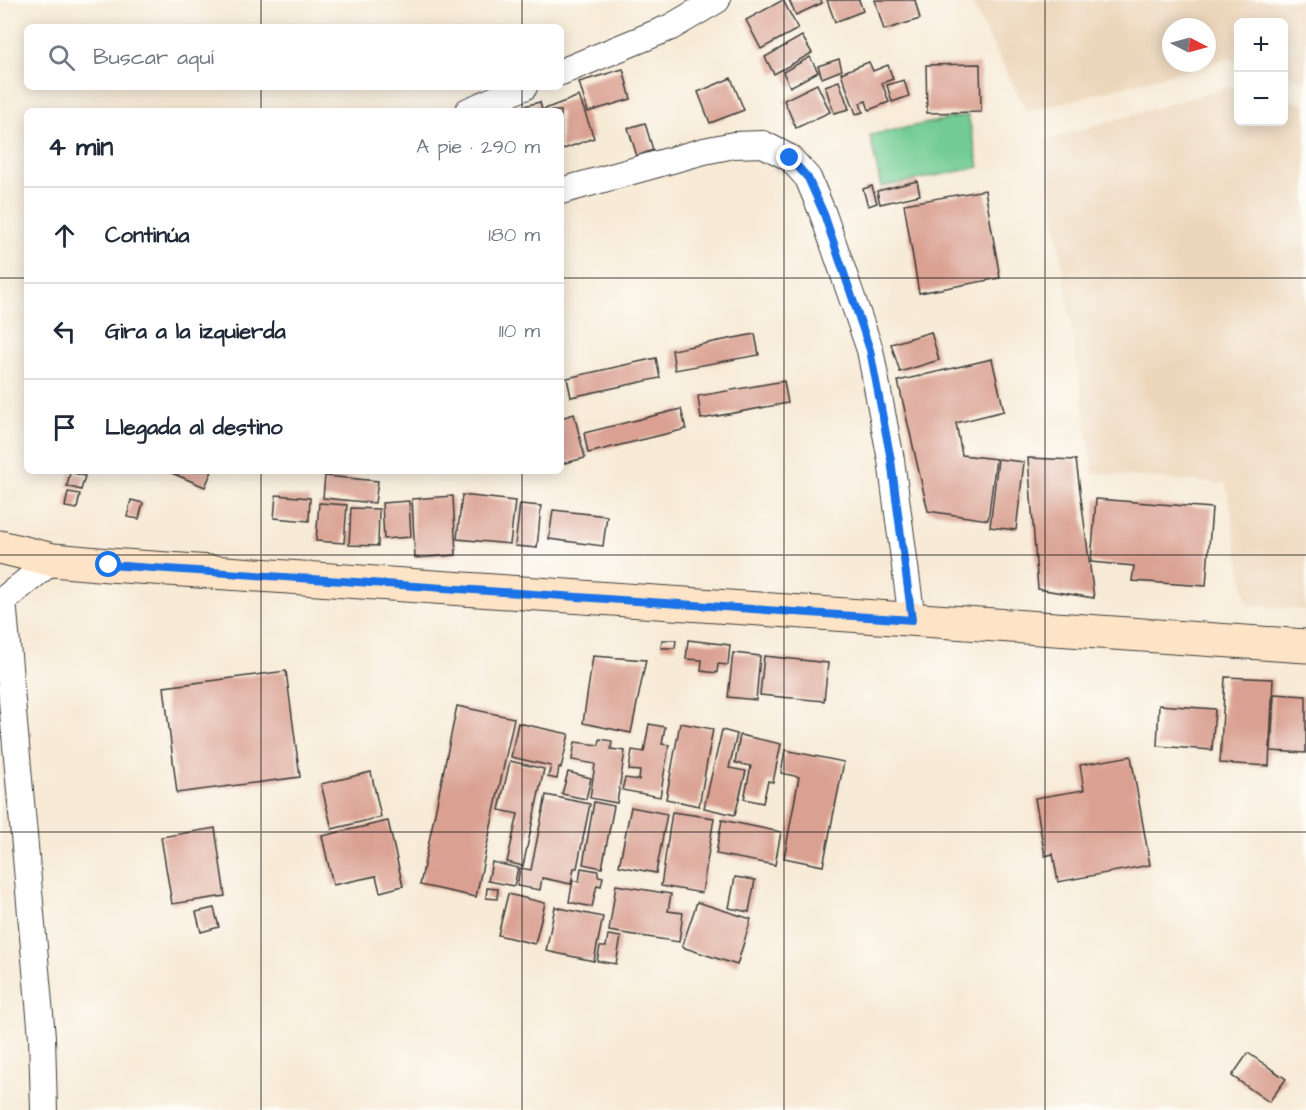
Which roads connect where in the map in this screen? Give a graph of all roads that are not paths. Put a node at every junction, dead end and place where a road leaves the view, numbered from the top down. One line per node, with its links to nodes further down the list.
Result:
1 (717, 0): 2 (street)
2 (564, 71)
3 (517, 90): 4 (street)
4 (475, 108)
5 (564, 190): 9 (street)
6 (0, 546): 7 (main road)
7 (53, 560): 8 (street); 9 (main road)
8 (2, 600): 11 (street)
9 (912, 620): 10 (main road)
10 (1306, 646)
11 (45, 1110)

